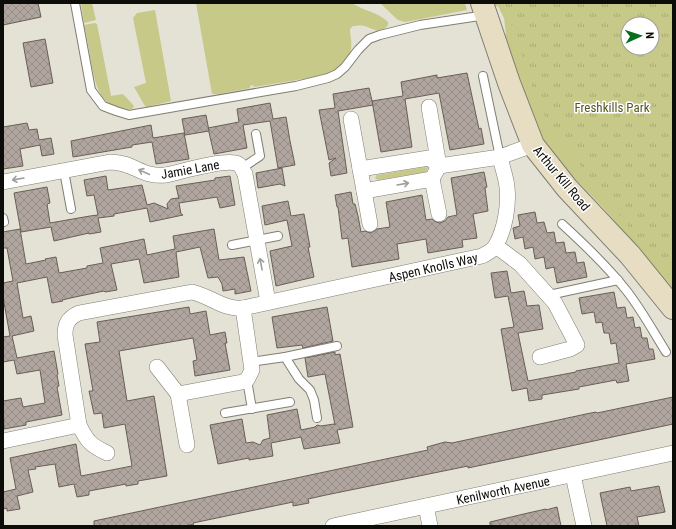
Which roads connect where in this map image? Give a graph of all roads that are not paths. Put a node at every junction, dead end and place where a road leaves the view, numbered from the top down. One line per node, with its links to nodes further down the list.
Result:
1 (75, 3): 2 (lane)
2 (484, 9): 7 (street, Arthur Kill Road)
3 (484, 76): 8 (lane)
4 (429, 107): 12 (street)
5 (351, 119): 10 (street)
6 (256, 134): 9 (lane)
7 (533, 145): 8 (street); 27 (street, Arthur Kill Road)
8 (500, 157): 12 (street); 22 (street)
9 (242, 168): 11 (street, Jamie Lane, one-way to 11); 20 (street)
10 (360, 169): 12 (street); 14 (street)
11 (64, 171): 13 (street, Jamie Lane, one-way to 13); 15 (lane)
12 (435, 173): 14 (street, one-way to 12); 16 (street)
13 (3, 182)
14 (364, 191): 17 (street)
15 (71, 209)
16 (439, 214)
17 (370, 224)
18 (562, 224): 23 (lane)
19 (278, 236): 20 (lane)
20 (257, 240): 21 (lane); 25 (street, one-way to 20)
21 (232, 245)
22 (496, 246): 24 (street); 25 (street, Aspen Knolls Way)
23 (618, 280): 24 (lane); 29 (lane)
24 (549, 295): 31 (street)
25 (268, 302): 26 (street, Aspen Knolls Way)
26 (243, 308): 32 (street); 40 (street, Aspen Knolls Way)
27 (673, 308)
28 (337, 346): 30 (lane)
29 (666, 352)
30 (285, 356): 32 (lane); 39 (lane)
31 (540, 357)
32 (251, 362): 34 (street)
33 (157, 367): 35 (street)
34 (247, 380): 35 (street); 37 (lane)
35 (178, 394): 42 (street)
36 (290, 402): 37 (lane)
37 (252, 409): 38 (lane)
38 (225, 414)
39 (317, 418)
40 (80, 425): 41 (street); 43 (street, Aspen Knolls Way)
41 (3, 441)
42 (187, 445)
43 (107, 453)
44 (673, 453): 45 (street, Kenilworth Avenue)
45 (573, 475): 46 (street, Kenilworth Avenue); 49 (street)
46 (426, 506): 47 (street, Kenilworth Avenue); 48 (street)
47 (333, 526)
48 (430, 526)
49 (584, 526)

